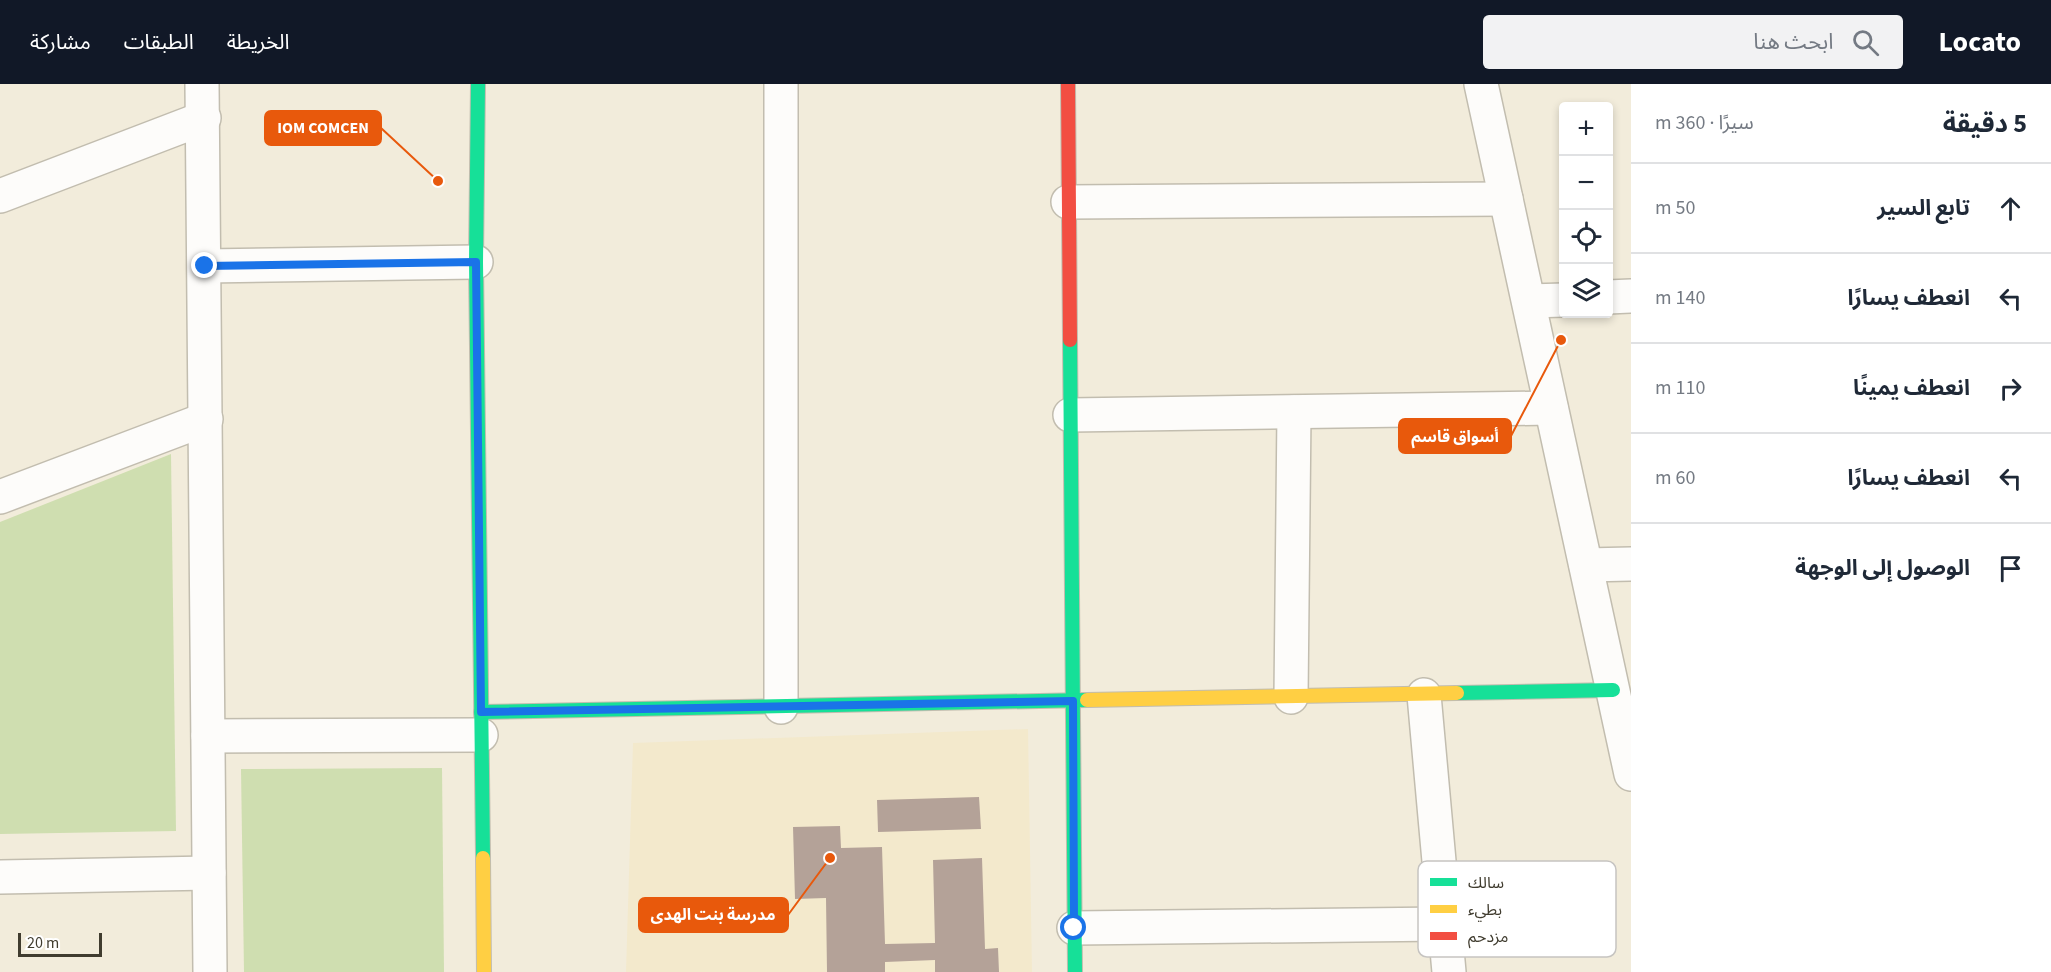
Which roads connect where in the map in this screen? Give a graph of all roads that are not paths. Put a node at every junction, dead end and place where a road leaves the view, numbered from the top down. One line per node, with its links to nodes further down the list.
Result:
1 (202, 84): 6 (street)
2 (478, 84): 10 (street)
3 (781, 84): 27 (street)
4 (1068, 84): 9 (street)
5 (1481, 84): 8 (street)
6 (204, 118): 7 (street); 11 (street)
7 (0, 196)
8 (1506, 199): 9 (street); 15 (street)
9 (1068, 202): 18 (street)
10 (476, 262): 11 (street); 28 (street)
11 (205, 266): 19 (street)
12 (1631, 296): 13 (street)
13 (1613, 297)
14 (1559, 300): 15 (street)
15 (1529, 301): 16 (street)
16 (1551, 408): 17 (street); 22 (street)
17 (1294, 412): 18 (street); 25 (street)
18 (1070, 415): 26 (street)
19 (206, 419): 20 (street); 29 (street)
20 (0, 497)
21 (1631, 564): 22 (street)
22 (1586, 565): 23 (street)
23 (1613, 690): 24 (street); 30 (street)
24 (1424, 695): 25 (street); 31 (street)
25 (1291, 697): 26 (street)
26 (1073, 701): 27 (street); 35 (street)
27 (781, 707): 28 (street)
28 (481, 724): 29 (street); 38 (street)
29 (208, 736): 32 (street)
30 (1631, 774)
31 (1438, 861)
32 (209, 873): 33 (street); 37 (street)
33 (0, 877)
34 (1418, 924): 35 (street)
35 (1074, 928): 39 (street)
36 (1447, 957): 40 (street)
37 (210, 972)
38 (484, 972)
39 (1075, 972)
40 (1449, 972)

